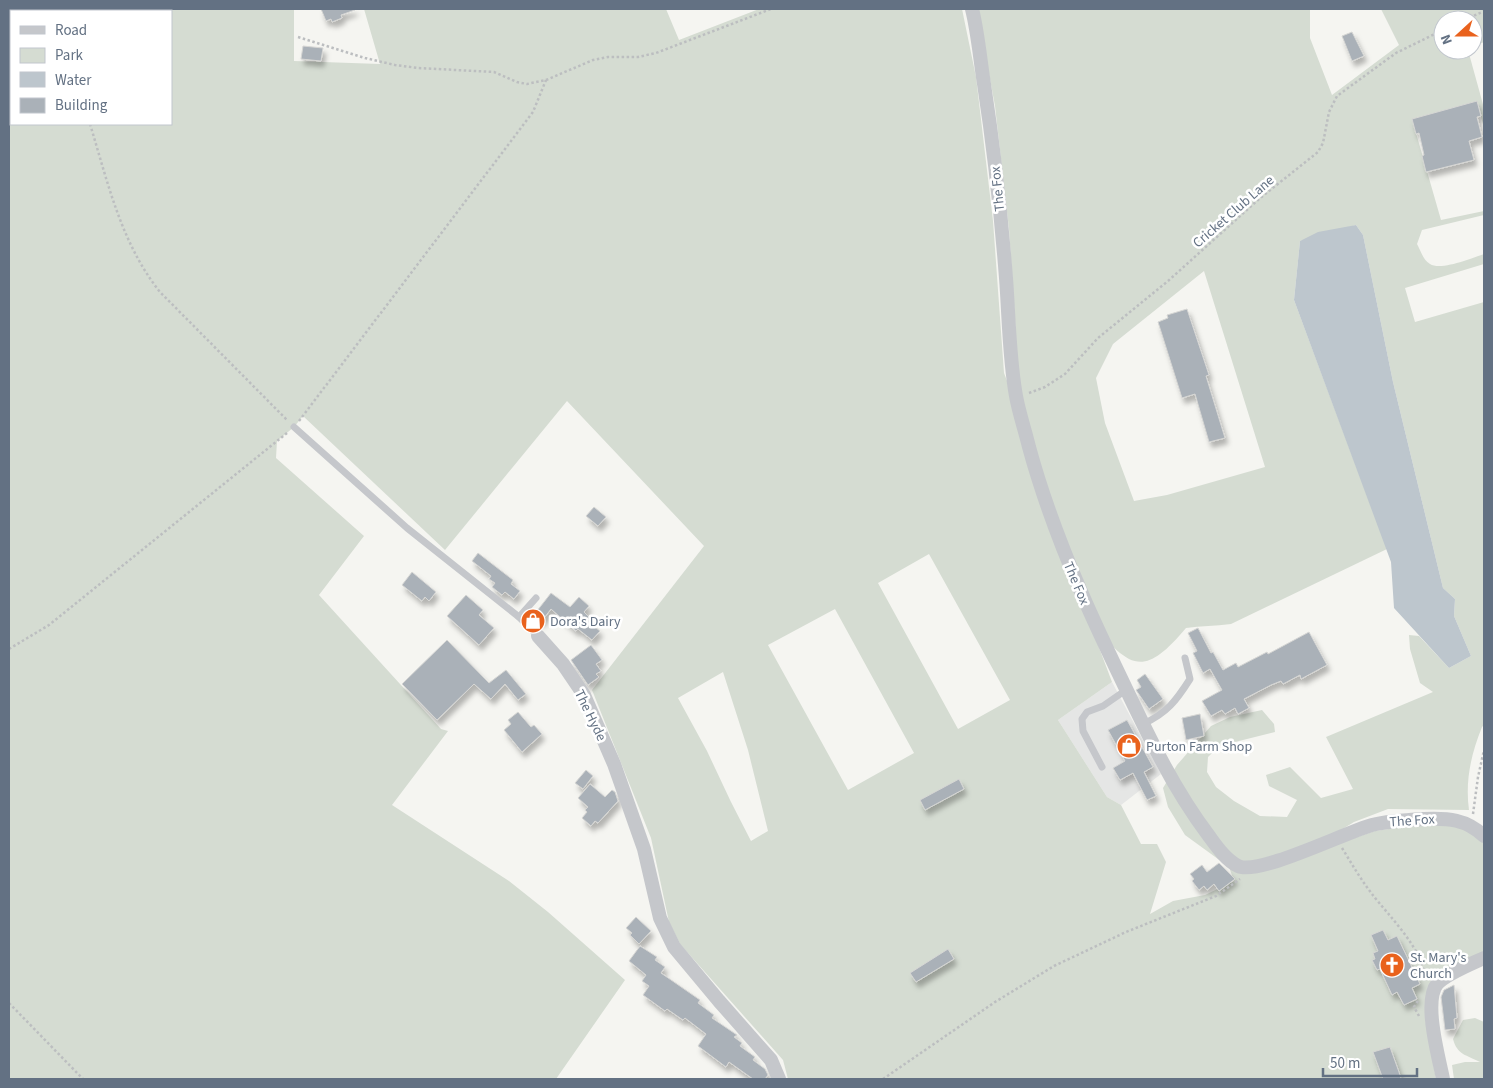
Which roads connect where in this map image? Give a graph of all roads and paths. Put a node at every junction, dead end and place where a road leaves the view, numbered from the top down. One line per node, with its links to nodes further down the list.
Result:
1 (771, 9): 5 (path)
2 (972, 9): 7 (street, The Fox)
3 (1433, 35): 7 (path, Cricket Club Lane)
4 (298, 37): 5 (path)
5 (546, 80): 8 (path)
6 (90, 125): 8 (path)
7 (1016, 396): 14 (street, The Fox)
8 (294, 427): 10 (lane, The Hyde); 12 (path)
9 (536, 598): 10 (lane)
10 (519, 617): 11 (lane, The Hyde)
11 (538, 636): 28 (street, The Hyde)
12 (9, 649)
13 (1185, 658): 15 (lane)
14 (1126, 690): 15 (street, The Fox); 17 (lane)
15 (1143, 724): 21 (street, The Fox)
16 (1484, 750): 18 (path)
17 (1102, 767)
18 (1471, 825): 19 (street, The Fox); 20 (street, The Fox)
19 (1484, 836)
20 (1336, 838): 21 (street, The Fox); 23 (path)
21 (1248, 868): 29 (path)
22 (1484, 958): 26 (street)
23 (1424, 982)
24 (1420, 999): 26 (path)
25 (9, 1004): 27 (path)
26 (1433, 1024): 30 (street)
27 (83, 1079)
28 (779, 1079)
29 (883, 1079)
30 (1444, 1079)

